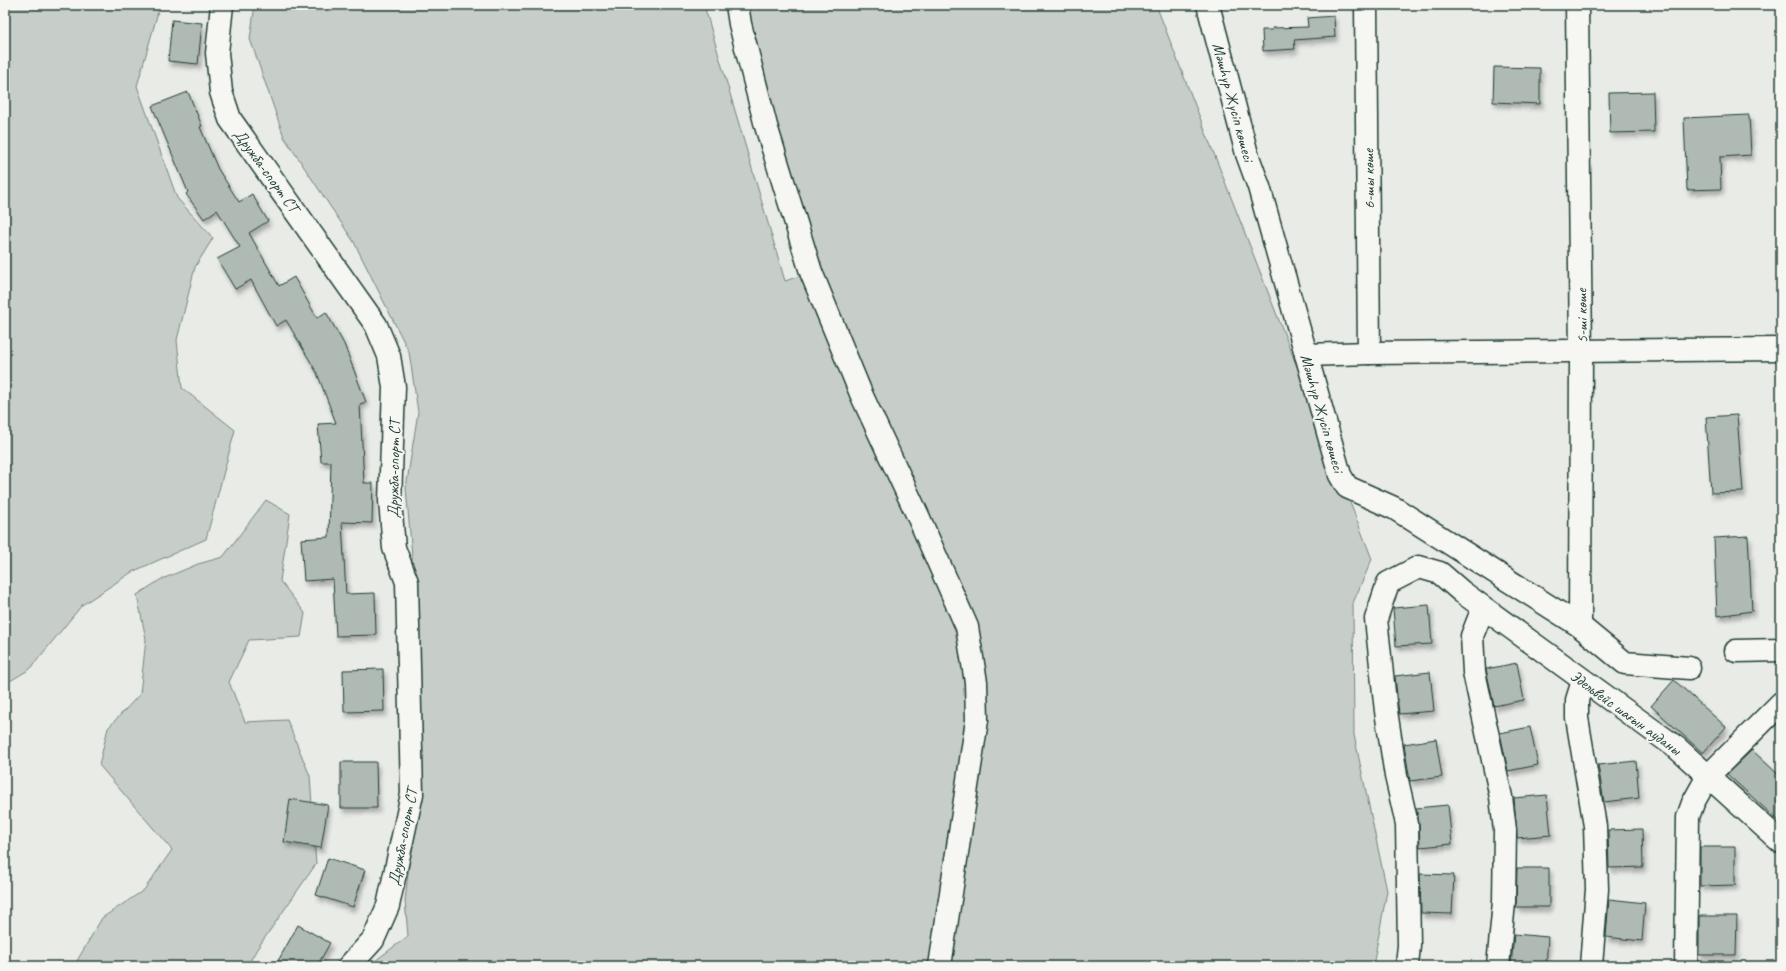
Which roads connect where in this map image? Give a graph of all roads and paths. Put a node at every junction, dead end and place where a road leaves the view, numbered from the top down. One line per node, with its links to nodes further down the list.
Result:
1 (222, 5): 19 (street, Дружба-спорт СТ)
2 (737, 5): 20 (street)
3 (1208, 5): 9 (street, Мәшhүр Жүсіп көшесі)
4 (1366, 5): 8 (street, 6-шы көше)
5 (1577, 5): 7 (street, 5-ші көше)
6 (1781, 349): 7 (street)
7 (1581, 352): 8 (street); 11 (street, 5-ші көше)
8 (1369, 353): 9 (street)
9 (1306, 355): 11 (street, Мәшhүр Жүсіп көшесі)
10 (1483, 608): 15 (street, Эдельвейс шағын ауданы); 21 (street, Эдельвейс шағын ауданы); 22 (street)
11 (1580, 626): 14 (street, Мәшhүр Жүсіп көшесі)
12 (1781, 650): 13 (street)
13 (1736, 651)
14 (1689, 668)
15 (1583, 681): 17 (street, Эдельвейс шағын ауданы); 23 (street)
16 (1777, 713): 17 (street)
17 (1708, 776): 18 (street, Эдельвейс шағын ауданы); 24 (street)
18 (1781, 842)
19 (349, 966)
20 (940, 966)
21 (1407, 966)
22 (1498, 966)
23 (1591, 966)
24 (1686, 966)

